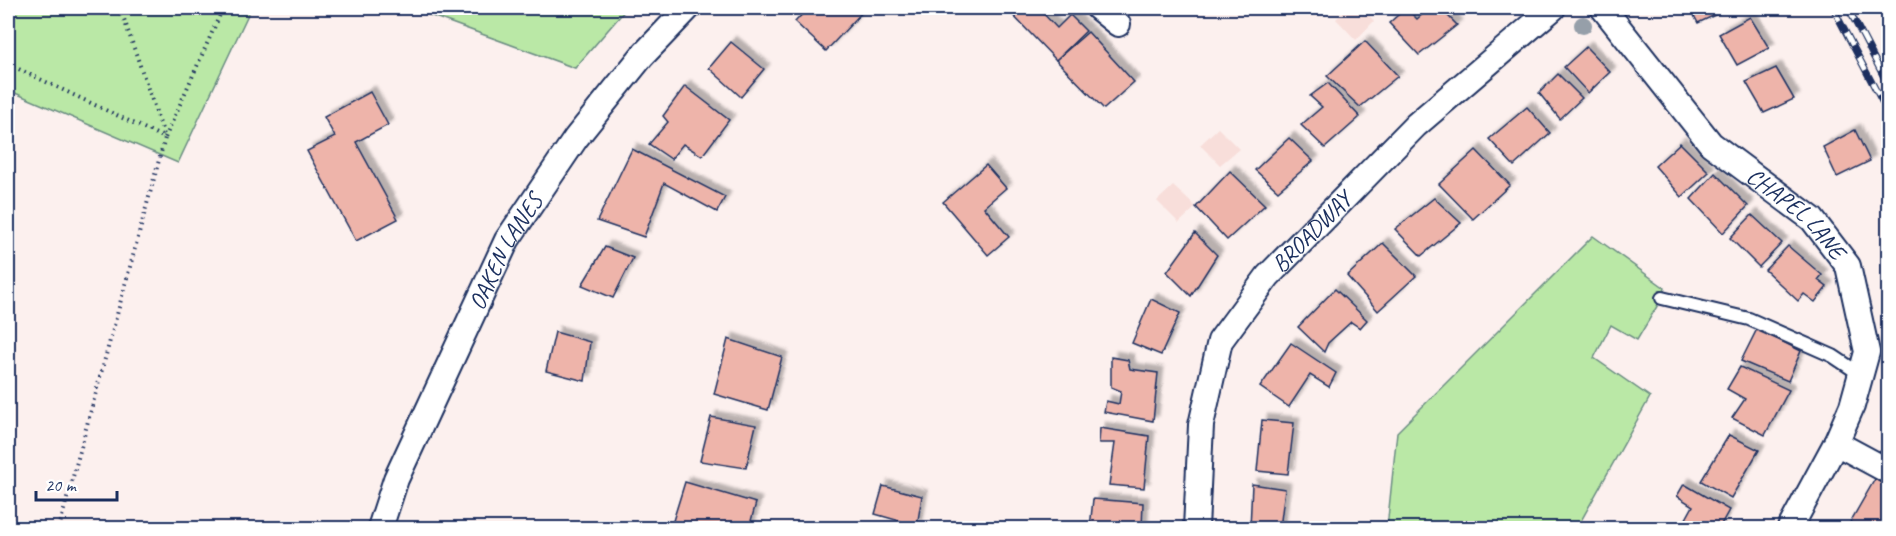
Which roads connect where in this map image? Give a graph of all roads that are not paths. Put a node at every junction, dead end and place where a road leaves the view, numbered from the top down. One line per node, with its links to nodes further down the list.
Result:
1 (688, 8): 10 (street, OAKEN LANES)
2 (1098, 8): 5 (street)
3 (1553, 8): 11 (street, BROADWAY)
4 (1603, 8): 7 (street, CHAPEL LANE)
5 (1118, 24)
6 (1662, 298): 7 (lane)
7 (1860, 374): 8 (street, CHAPEL LANE)
8 (1836, 443): 9 (street); 12 (street, CHAPEL LANE)
9 (1888, 471)
10 (380, 528)
11 (1196, 528)
12 (1790, 528)

